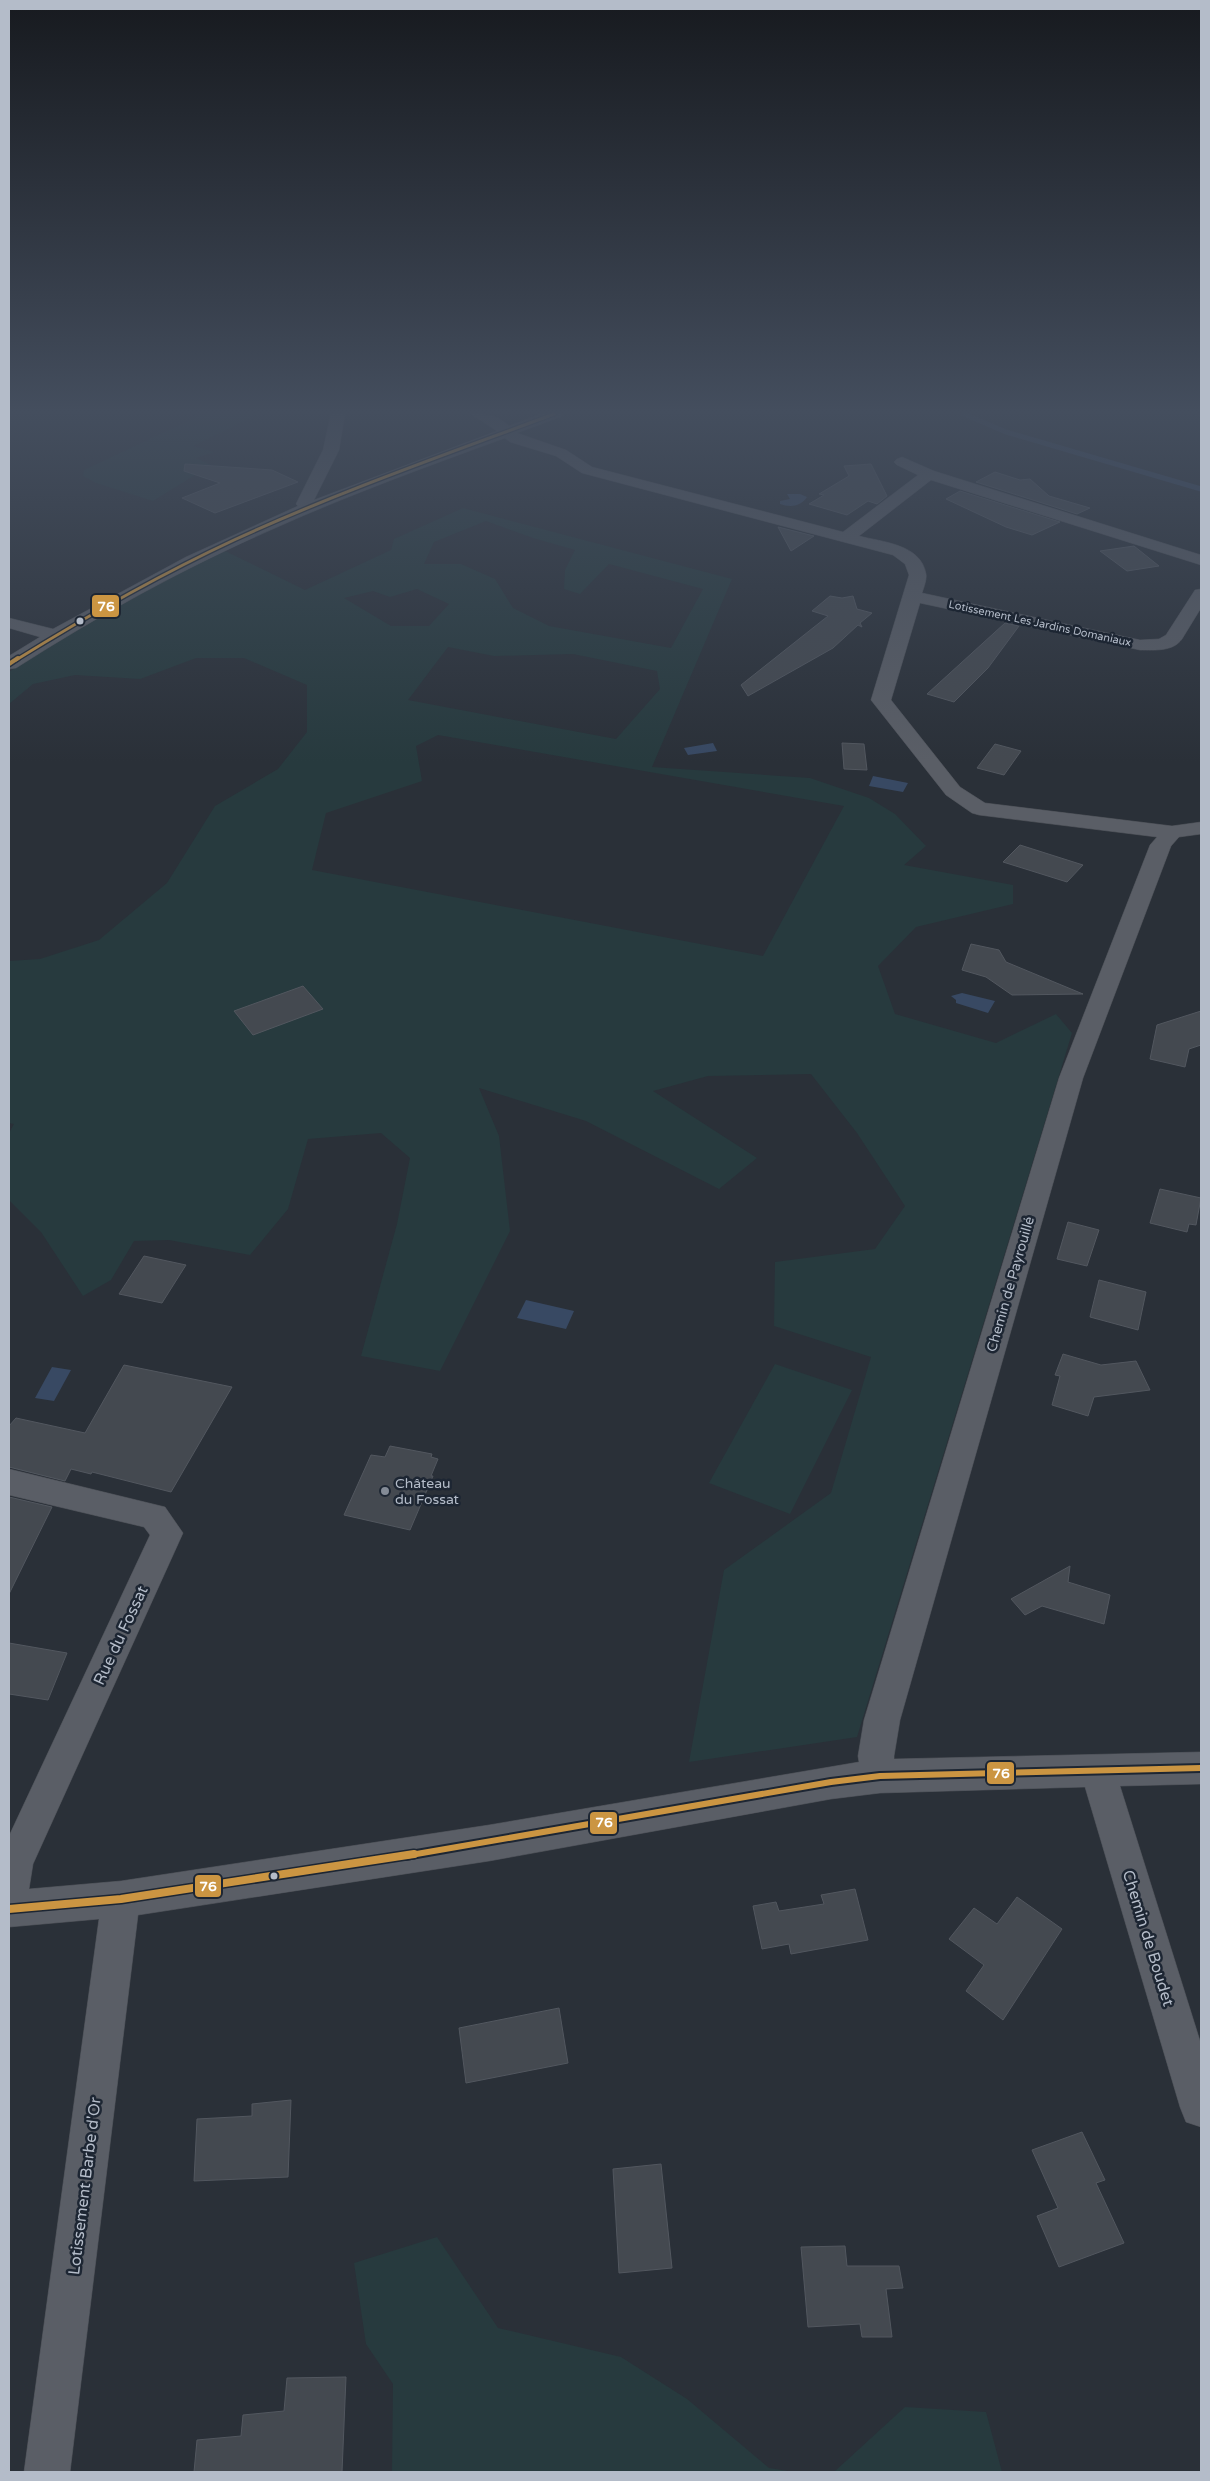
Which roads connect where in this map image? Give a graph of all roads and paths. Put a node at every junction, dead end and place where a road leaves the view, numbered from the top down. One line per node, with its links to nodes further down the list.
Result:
1 (259, 530): 10 (street)
2 (823, 530): 5 (street)
3 (856, 530): 5 (street)
4 (1105, 530): 6 (street)
5 (848, 536): 8 (street)
6 (1201, 560)
7 (1201, 594): 8 (street, Lotissement Les Jardins Domaniaux)
8 (913, 596): 13 (street)
9 (9, 623): 10 (street)
10 (54, 635): 11 (street)
11 (9, 664)
12 (1201, 828): 13 (street)
13 (1172, 832): 17 (street, Chemin de Payrouillé)
14 (9, 1482): 18 (street, Rue du Fossat)
15 (1201, 1768): 16 (street)
16 (1098, 1770): 17 (street); 21 (street, Chemin de Boudet)
17 (880, 1776): 19 (street)
18 (9, 1895)
19 (121, 1899): 20 (street); 22 (street, Lotissement Barbe d'Or)
20 (9, 1909)
21 (1201, 2107)
22 (47, 2472)

